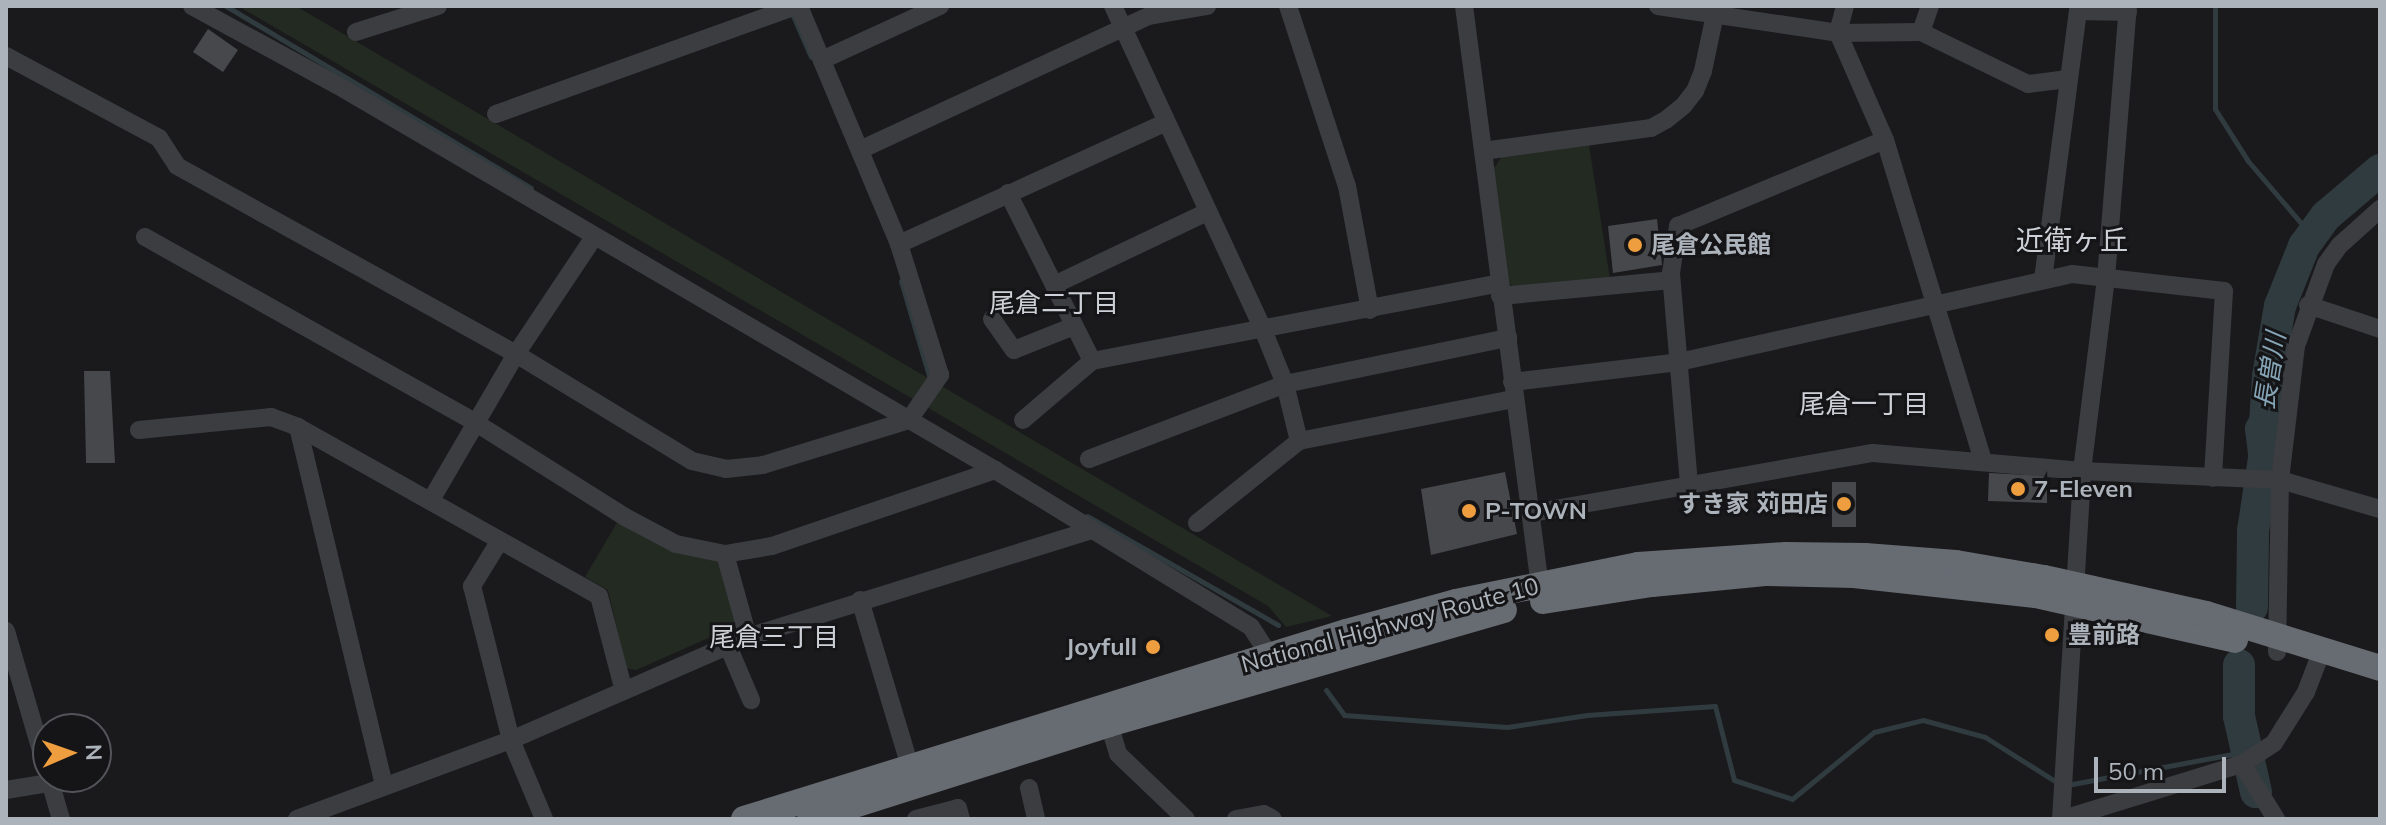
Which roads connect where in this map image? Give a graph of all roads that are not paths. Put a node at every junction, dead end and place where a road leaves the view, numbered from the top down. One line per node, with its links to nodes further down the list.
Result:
1 (192, 6): 30 (street)
2 (438, 6): 15 (street)
3 (798, 6): 19 (street); 21 (street)
4 (940, 6): 19 (street)
5 (1113, 6): 14 (street)
6 (1207, 6): 14 (street)
7 (1288, 6): 39 (street)
8 (1464, 6): 25 (street)
9 (1658, 6): 13 (street)
10 (1845, 6): 17 (street)
11 (1930, 6): 16 (street)
12 (2128, 9): 20 (street); 32 (street)
13 (1715, 14): 17 (street); 25 (street)
14 (1124, 28): 22 (street); 24 (street)
15 (356, 32)
16 (1921, 32): 17 (street); 20 (street)
17 (1838, 33): 23 (street)
18 (6, 56): 45 (street)
19 (822, 60): 24 (street)
20 (2068, 79): 34 (street)
21 (496, 114)
22 (1165, 123): 26 (street); 28 (street)
23 (1885, 140): 33 (street); 37 (street)
24 (860, 150): 31 (street)
25 (1483, 151): 36 (street)
26 (1008, 193): 31 (street); 35 (street)
27 (2380, 209): 38 (street)
28 (1207, 212): 35 (street); 42 (street)
29 (145, 237): 52 (street)
30 (594, 237): 45 (street); 50 (street)
31 (899, 244): 50 (street)
32 (2106, 278): 34 (street); 59 (street); 60 (street)
33 (1671, 280): 36 (street); 47 (street)
34 (2043, 280): 37 (street)
35 (1054, 285): 41 (street)
36 (1500, 290): 39 (street); 44 (street)
37 (1936, 305): 47 (street); 57 (street)
38 (2308, 305): 43 (street); 61 (street)
39 (1370, 310): 42 (street)
40 (992, 319): 41 (street)
41 (1074, 326): 46 (street)
42 (1262, 327): 46 (street); 48 (street)
43 (2380, 329)
44 (1508, 338): 48 (street); 49 (street)
45 (516, 354): 50 (street); 52 (street)
46 (1092, 361): 51 (street)
47 (1679, 362): 49 (street); 62 (street)
48 (1285, 384): 55 (street); 56 (street)
49 (1513, 391): 55 (street); 65 (street)
50 (909, 420): 58 (street)
51 (1023, 420)
52 (476, 423): 63 (street); 69 (street)
53 (298, 427): 54 (street); 63 (street); 90 (street)
54 (139, 430)
55 (1299, 441): 66 (street)
56 (1089, 459)
57 (1983, 461): 59 (street); 62 (street)
58 (995, 470): 67 (street); 69 (street)
59 (2082, 471): 60 (street); 71 (street)
60 (2213, 478): 61 (street)
61 (2280, 480): 64 (street); 75 (street)
62 (1689, 484): 65 (street)
63 (431, 500): 68 (street)
64 (2380, 509)
65 (1532, 513): 70 (street)
66 (1197, 523)
67 (1089, 531): 72 (street); 77 (street)
68 (499, 542): 83 (street); 87 (street)
69 (725, 554): 74 (street)
70 (1541, 593): 71 (highway, National Highway Route 10); 77 (highway, National Highway Route 10); 80 (highway, National Highway Route 10)
71 (2075, 595): 75 (highway, National Highway Route 10); 107 (street)
72 (860, 600): 74 (street); 89 (street)
73 (6, 631): 81 (street)
74 (748, 637): 76 (street)
75 (2277, 645): 78 (highway, National Highway Route 10)
76 (728, 646): 83 (street); 84 (street)
77 (1269, 655): 80 (street); 89 (highway, National Highway Route 10)
78 (2319, 657): 79 (highway, National Highway Route 10); 82 (highway, National Highway Route 10); 88 (street)
79 (2380, 668)
80 (1297, 669): 85 (highway, National Highway Route 10)
81 (12, 675): 86 (street)
82 (2380, 686)
83 (624, 691): 87 (street)
84 (751, 700)
85 (1109, 724): 89 (highway, National Highway Route 10); 104 (street)
86 (32, 733)
87 (511, 740): 90 (street); 99 (street)
88 (2242, 764): 96 (street); 107 (street)
89 (913, 777): 95 (highway, National Highway Route 10)
90 (384, 785): 98 (street)
91 (32, 786): 93 (street)
92 (1029, 788): 103 (street)
93 (6, 790)
94 (52, 793): 97 (street)
95 (815, 813): 100 (highway, National Highway Route 10)
96 (2272, 814): 108 (street)
97 (61, 819)
98 (297, 819)
99 (544, 819)
100 (744, 819)
101 (916, 819): 102 (street)
102 (961, 819)
103 (1036, 819)
104 (1186, 819)
105 (1236, 819): 106 (street)
106 (1273, 819)
107 (2062, 819)
108 (2290, 819)

